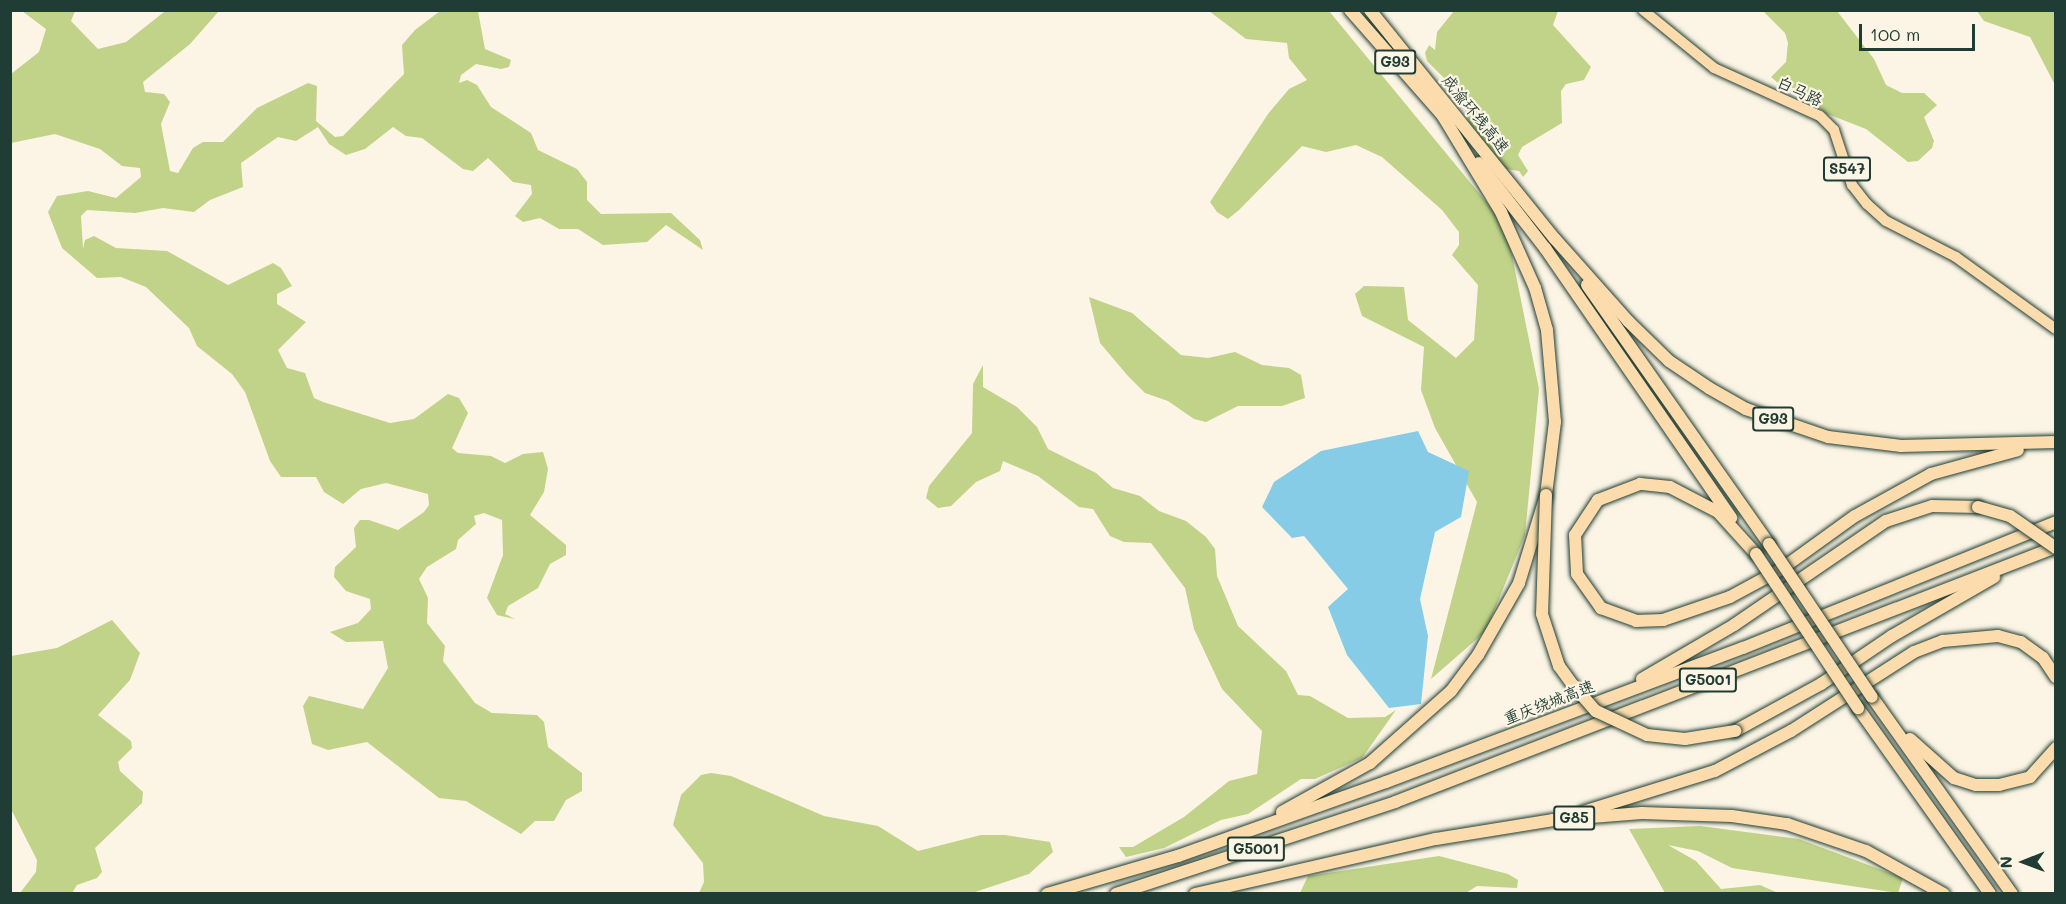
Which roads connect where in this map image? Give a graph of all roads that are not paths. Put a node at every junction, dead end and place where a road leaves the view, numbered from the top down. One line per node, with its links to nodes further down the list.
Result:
1 (1350, 10): 4 (highway, 成渝环线高速 / G93)
2 (1370, 10): 5 (highway, 成渝环线高速 / G93)
3 (1643, 10): 6 (main road, 白马路 / S547)
4 (1441, 113): 9 (highway, G93); 12 (highway)
5 (1555, 239): 8 (highway, G93); 16 (highway, bridge)
6 (2055, 329)
7 (2055, 442): 8 (highway, G93)
8 (2042, 444): 12 (highway)
9 (1546, 495): 13 (highway, G93, bridge); 19 (highway, bridge)
10 (2055, 522): 15 (highway, 重庆绕城高速 / G5001)
11 (2055, 547): 13 (highway, G93); 15 (highway, bridge)
12 (1756, 554): 24 (highway, bridge)
13 (2022, 561): 21 (highway, G5001)
14 (2055, 677): 18 (highway)
15 (1622, 692): 19 (highway, 重庆绕城高速)
16 (1882, 711): 17 (highway); 25 (highway)
17 (2055, 748)
18 (1553, 820): 22 (highway, G85); 23 (highway, G85)
19 (1234, 836): 20 (highway, 重庆绕城高速)
20 (1047, 894)
21 (1116, 894)
22 (1195, 894)
23 (1944, 894)
24 (1990, 894)
25 (2012, 894)

